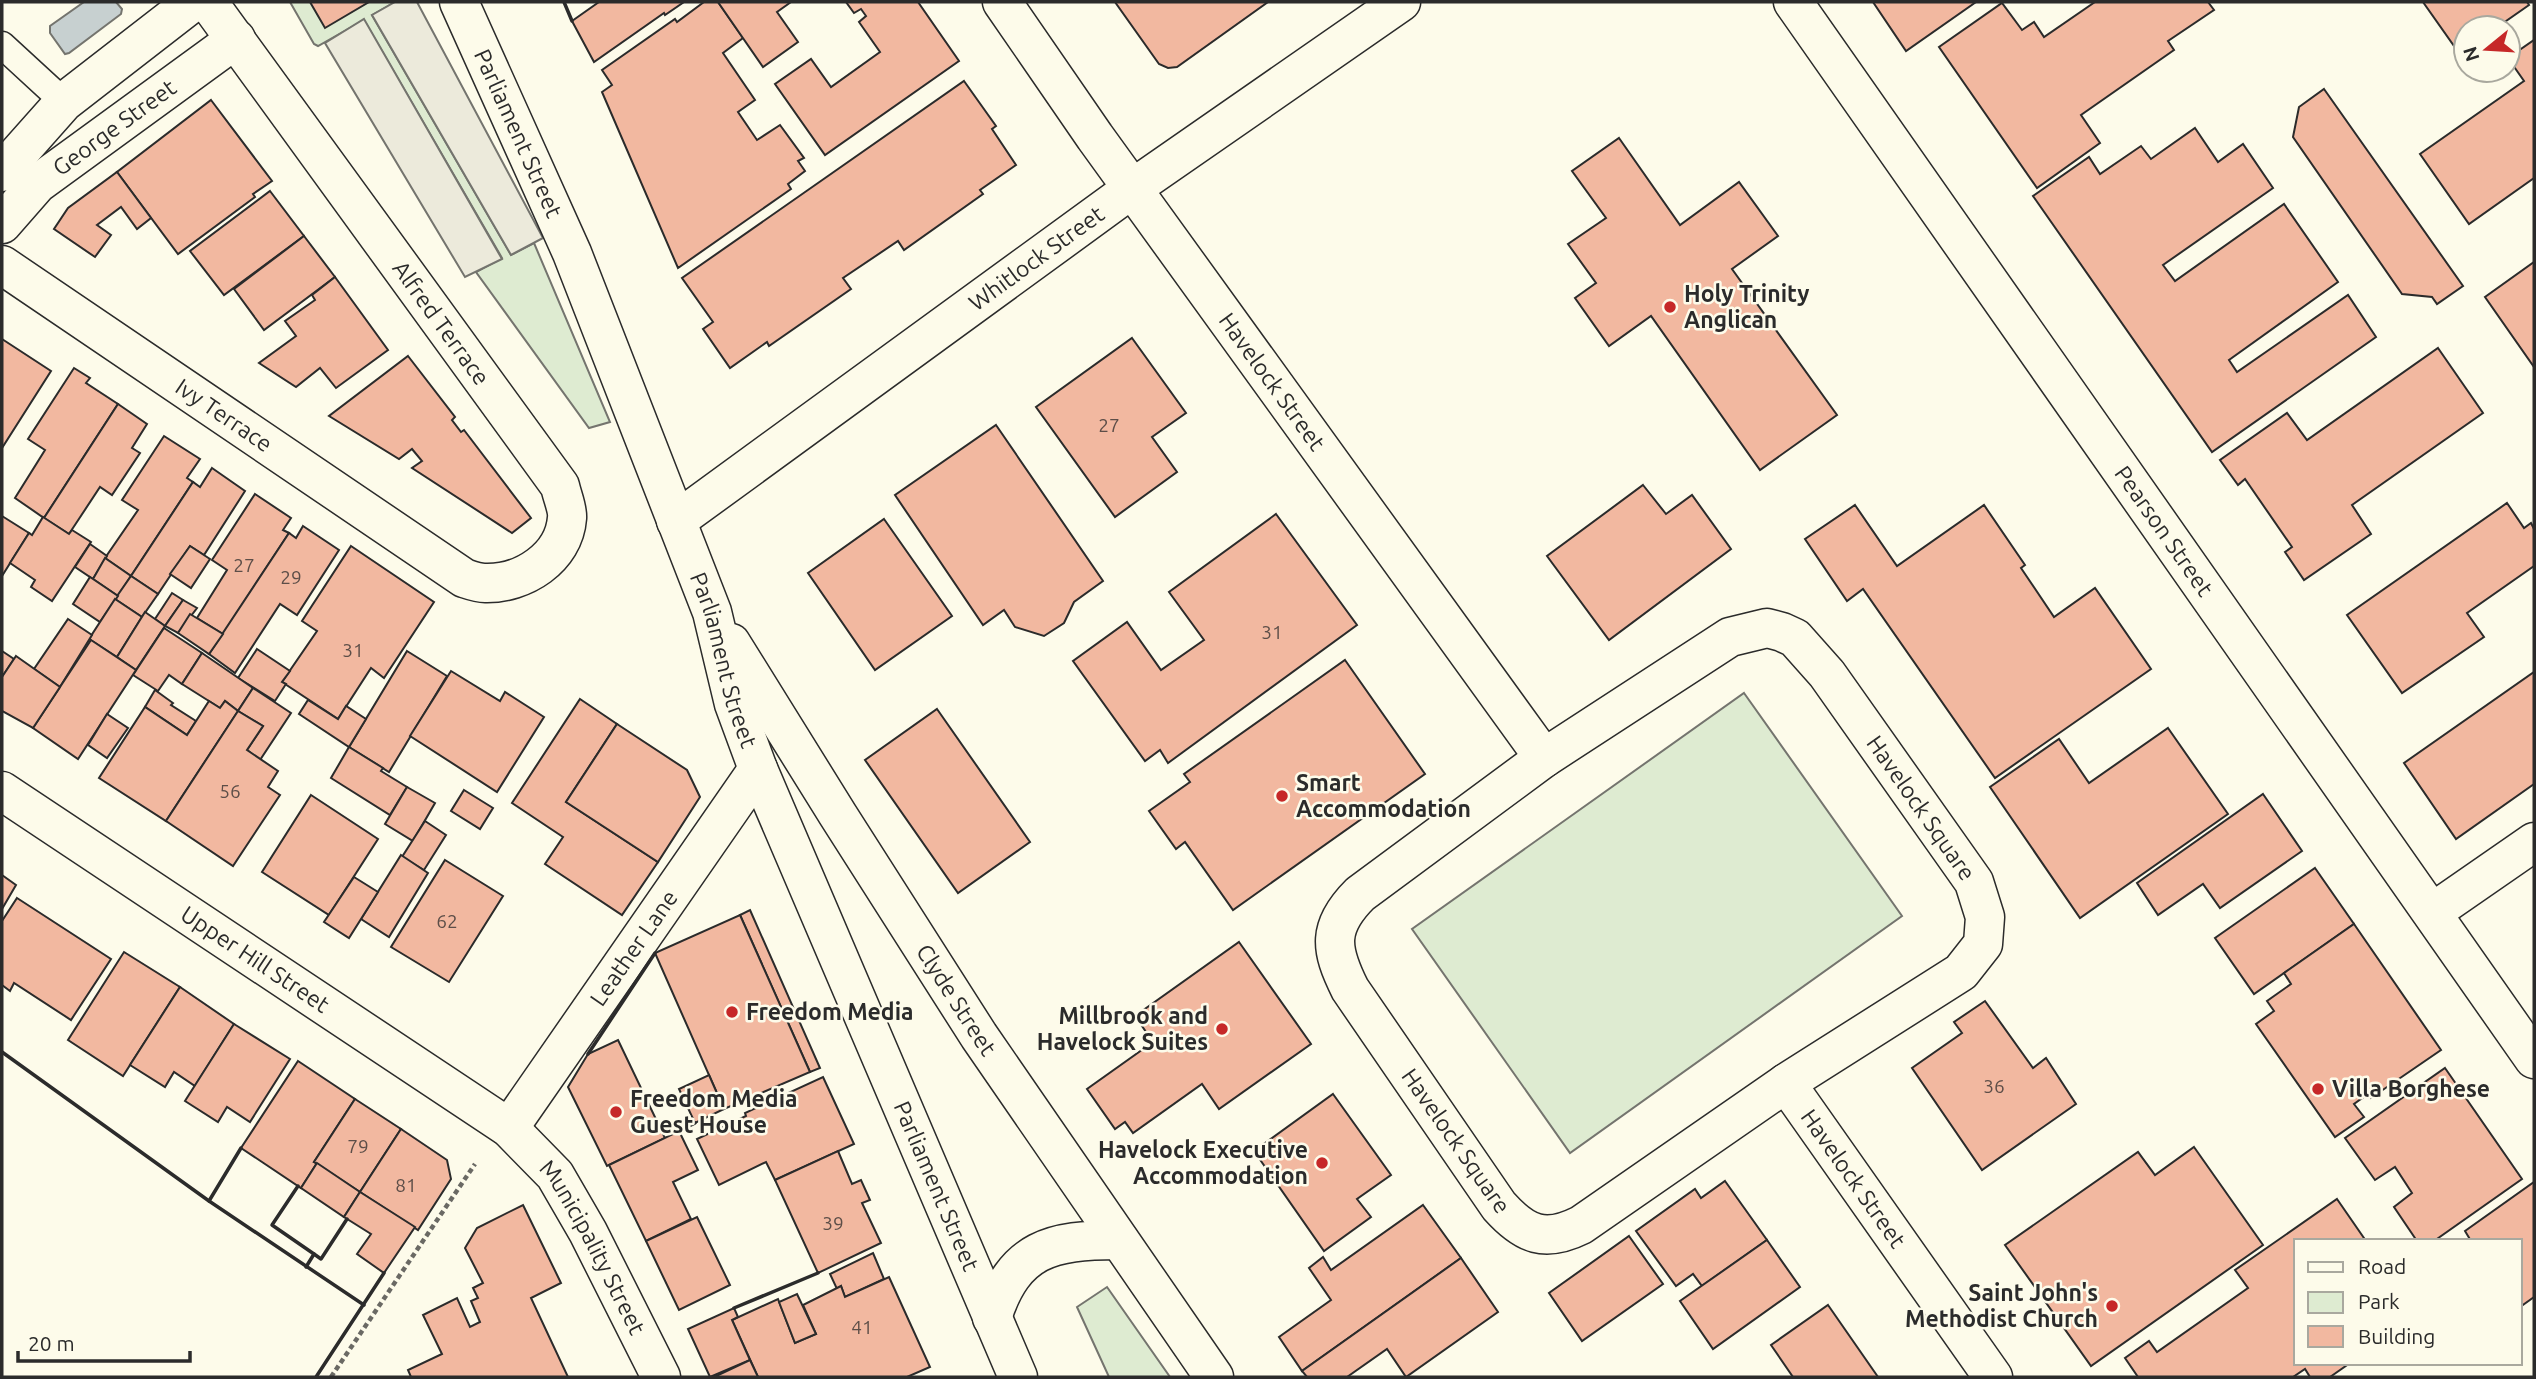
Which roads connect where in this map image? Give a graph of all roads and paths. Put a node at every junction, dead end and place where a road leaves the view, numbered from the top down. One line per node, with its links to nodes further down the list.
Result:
1 (193, 2): 9 (street, George Street)
2 (208, 2): 7 (street, Alfred Terrace)
3 (459, 2): 14 (street, Parliament Street)
4 (1002, 2): 11 (street, Havelock Street)
5 (1401, 2): 11 (street, Whitlock Street)
6 (1793, 2): 21 (street, Pearson Street)
7 (236, 39): 12 (street, George Street); 15 (street, Alfred Terrace)
8 (2, 45): 9 (lane)
9 (64, 102): 10 (street, George Street)
10 (2, 172)
11 (1133, 188): 14 (street, Whitlock Street); 17 (street, Havelock Street)
12 (2, 224)
13 (2, 265): 15 (street, Ivy Terrace)
14 (676, 521): 16 (street, Parliament Street)
15 (444, 566)
16 (712, 612): 18 (street, Parliament Street); 25 (street, Clyde Street)
17 (1544, 758): 23 (street, Havelock Square); 23 (street, Havelock Square)
18 (758, 769): 24 (street, Leather Lane); 26 (street, Parliament Street)
19 (2, 791): 24 (street, Upper Hill Street)
20 (2534, 842): 21 (street)
21 (2433, 912): 22 (street, Pearson Street)
22 (2534, 1059)
23 (1786, 1083): 31 (street, Havelock Street)
24 (506, 1125): 27 (path); 28 (street, Municipality Street)
25 (1119, 1240): 26 (street, Parliament Street); 30 (street, Clyde Street)
26 (992, 1318): 29 (street, Parliament Street)
27 (331, 1377)
28 (661, 1377)
29 (1018, 1377)
30 (1214, 1377)
31 (1993, 1377)

